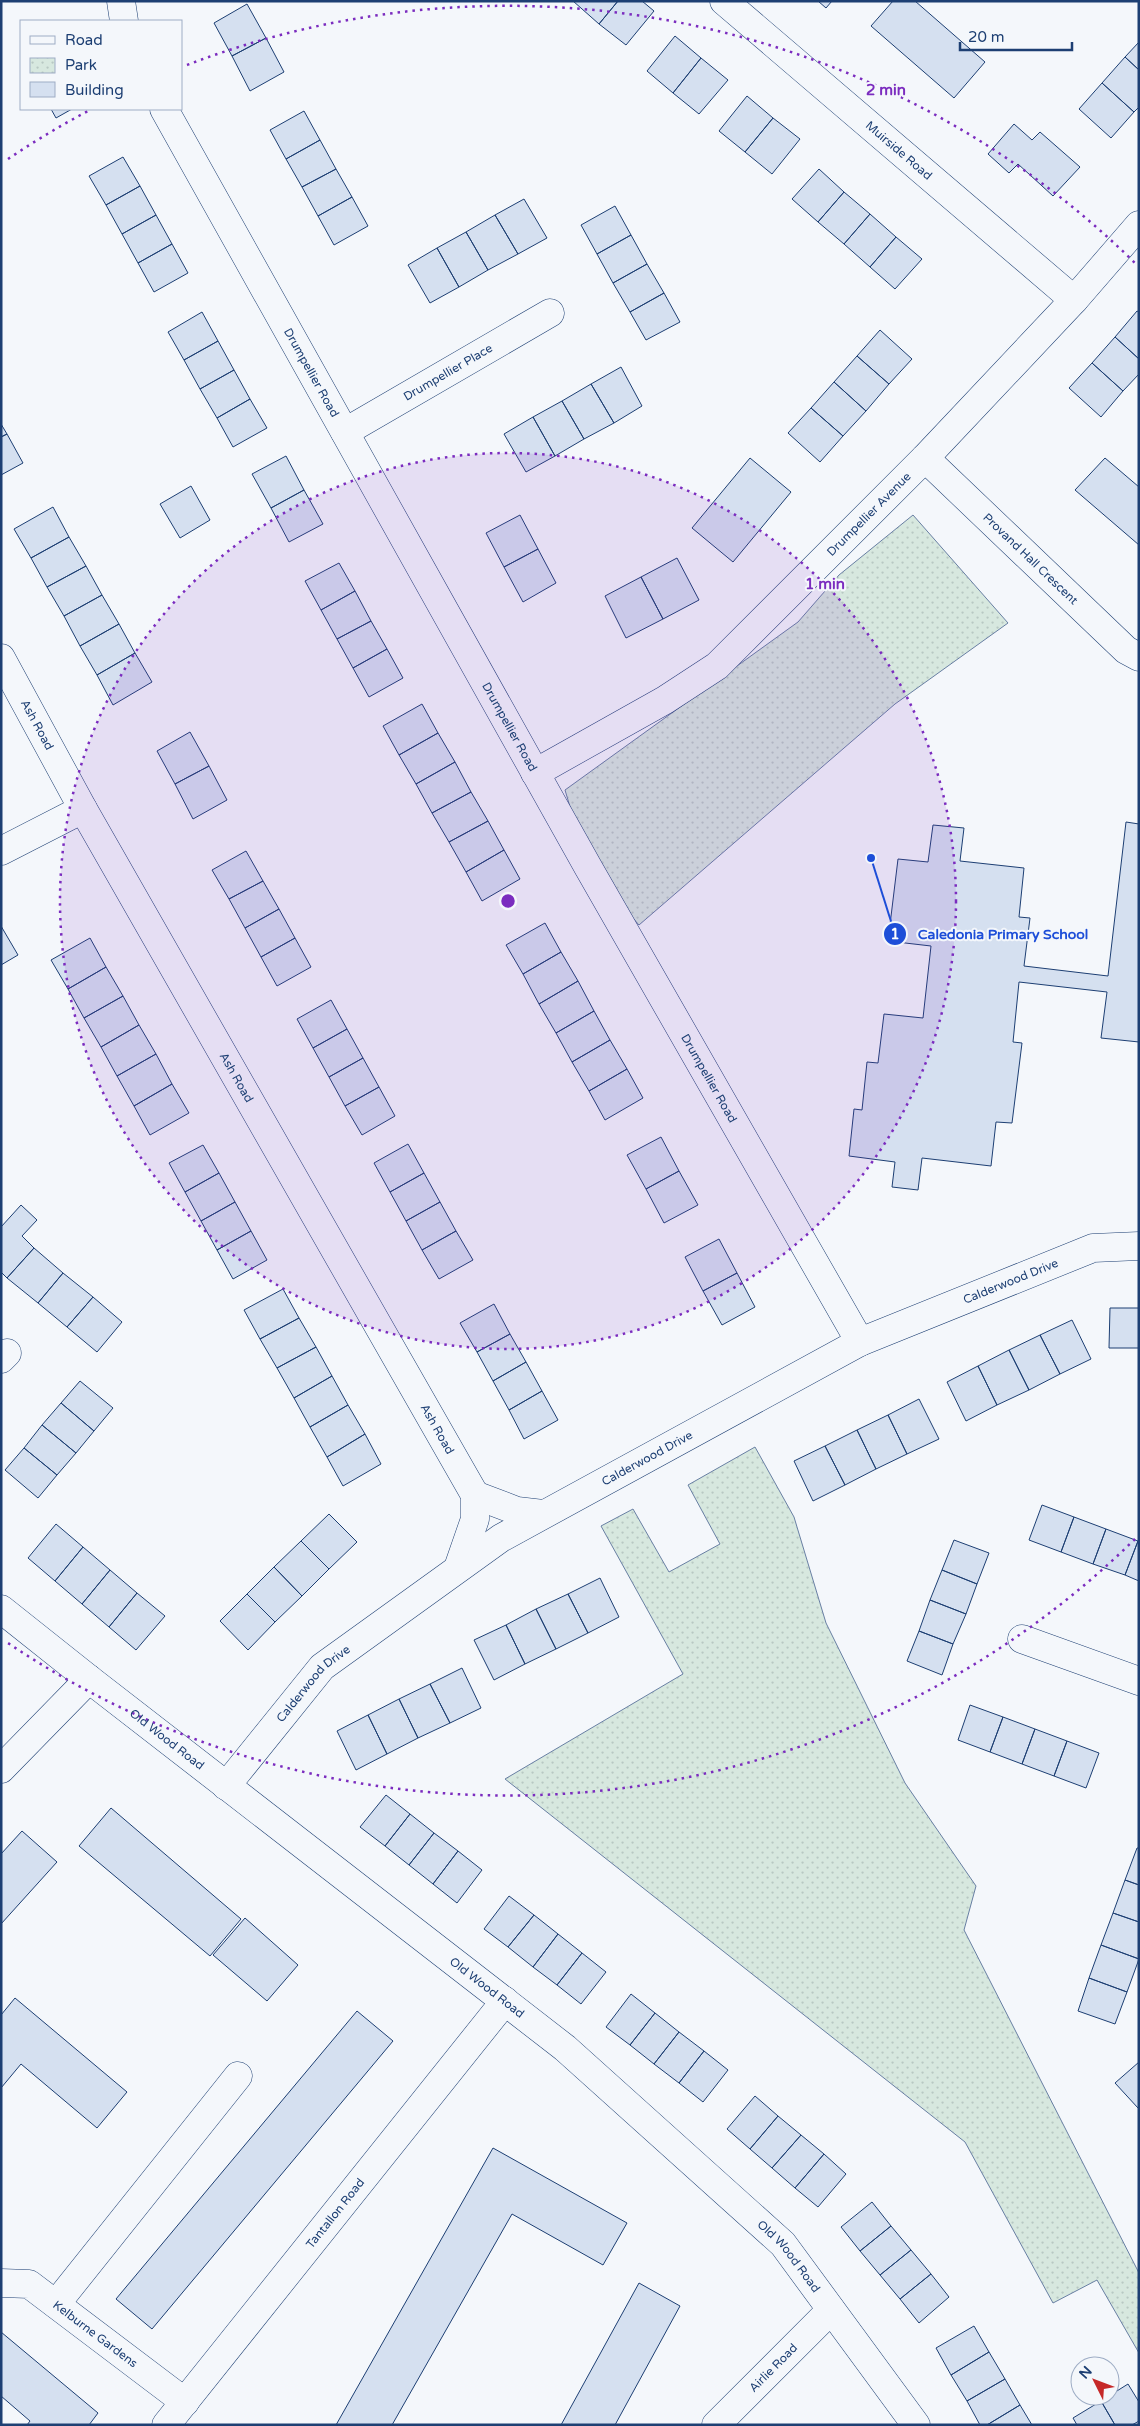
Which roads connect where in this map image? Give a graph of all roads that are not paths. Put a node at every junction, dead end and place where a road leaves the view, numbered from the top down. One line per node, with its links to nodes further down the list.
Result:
1 (121, 1): 3 (street)
2 (724, 1): 6 (street, Muirside Road)
3 (124, 20)
4 (165, 110): 8 (street, Drumpellier Road)
5 (1139, 226): 6 (street, Drumpellier Avenue)
6 (1074, 300): 9 (street, Drumpellier Avenue)
7 (550, 314): 8 (street, Drumpellier Place)
8 (345, 432): 12 (street, Drumpellier Road)
9 (925, 458): 10 (street, Provand Hall Crescent); 12 (street, Drumpellier Avenue)
10 (1139, 657)
11 (1, 658): 13 (street, Ash Road)
12 (535, 772): 16 (street, Drumpellier Road)
13 (83, 808): 14 (street); 17 (street, Ash Road)
14 (1, 851)
15 (1139, 1246): 16 (street, Calderwood Drive)
16 (860, 1342): 18 (street, Calderwood Drive)
17 (475, 1495): 18 (street); 19 (street)
18 (543, 1514): 19 (street, Calderwood Drive)
19 (458, 1568): 25 (street, Calderwood Drive)
20 (1, 1609): 22 (street, Old Wood Road)
21 (1022, 1639): 23 (street)
22 (89, 1679): 24 (street); 25 (street, Old Wood Road)
23 (1139, 1681)
24 (1, 1769)
25 (226, 1786): 26 (street, Old Wood Road)
26 (505, 2001): 30 (street, Old Wood Road); 31 (street, Tantallon Road)
27 (238, 2076): 29 (street)
28 (1, 2282): 29 (street, Kelburne Gardens)
29 (56, 2304): 31 (street, Kelburne Gardens)
30 (831, 2310): 33 (street, Airlie Road); 34 (street, Old Wood Road)
31 (184, 2402): 32 (street, Tantallon Road)
32 (166, 2425)
33 (716, 2425)
34 (916, 2425)

